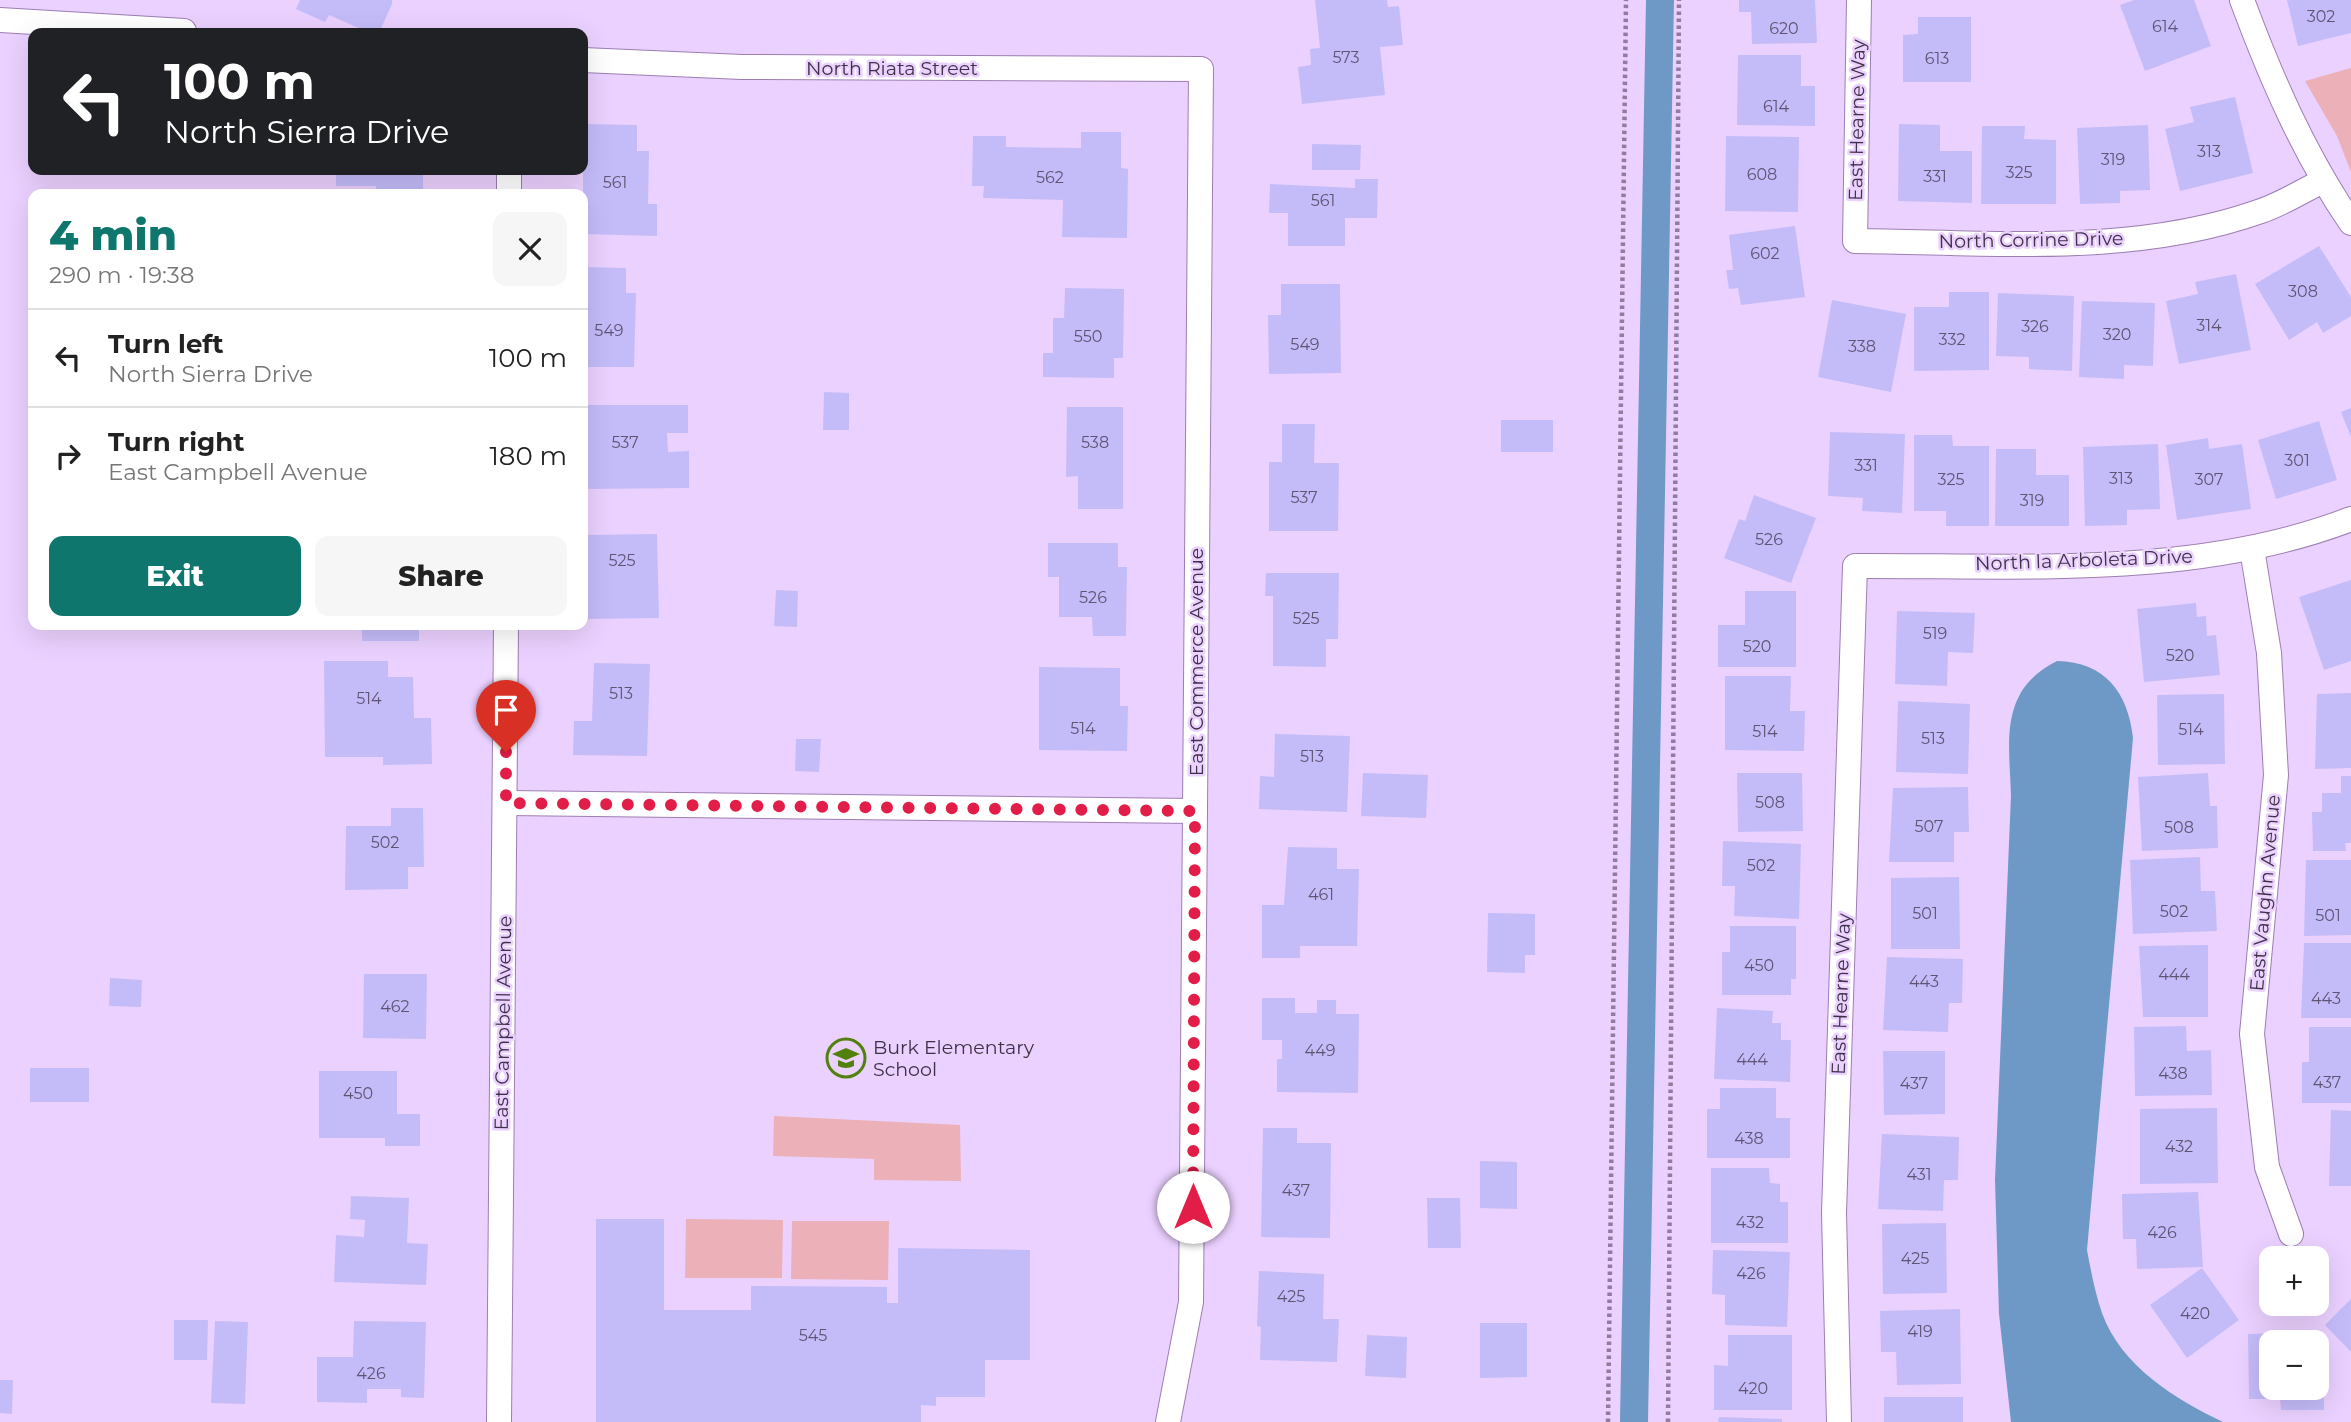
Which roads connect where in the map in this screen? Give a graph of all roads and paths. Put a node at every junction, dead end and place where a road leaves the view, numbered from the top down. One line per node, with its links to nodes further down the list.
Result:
1 (1626, 0): 21 (path)
2 (1679, 0): 22 (path)
3 (1859, 0): 11 (street, East Hearne Way)
4 (2242, 0): 9 (street)
5 (0, 20): 6 (street)
6 (123, 28)
7 (588, 60): 8 (street, North Riata Street)
8 (1201, 69): 17 (street, East Commerce Avenue)
9 (2323, 181): 10 (street); 11 (street, North Corrine Drive)
10 (2351, 223)
11 (1855, 241)
12 (2351, 519): 13 (street, North la Arboleta Drive)
13 (2252, 549): 14 (street, North la Arboleta Drive); 18 (street, East Vaughn Avenue)
14 (1855, 566): 23 (street, East Hearne Way)
15 (506, 630): 16 (street, East Campbell Avenue)
16 (506, 803): 17 (street); 19 (street, East Campbell Avenue)
17 (1195, 811): 20 (street, East Commerce Avenue)
18 (2291, 1234)
19 (499, 1422)
20 (1168, 1422)
21 (1608, 1422)
22 (1668, 1422)
23 (1839, 1422)

